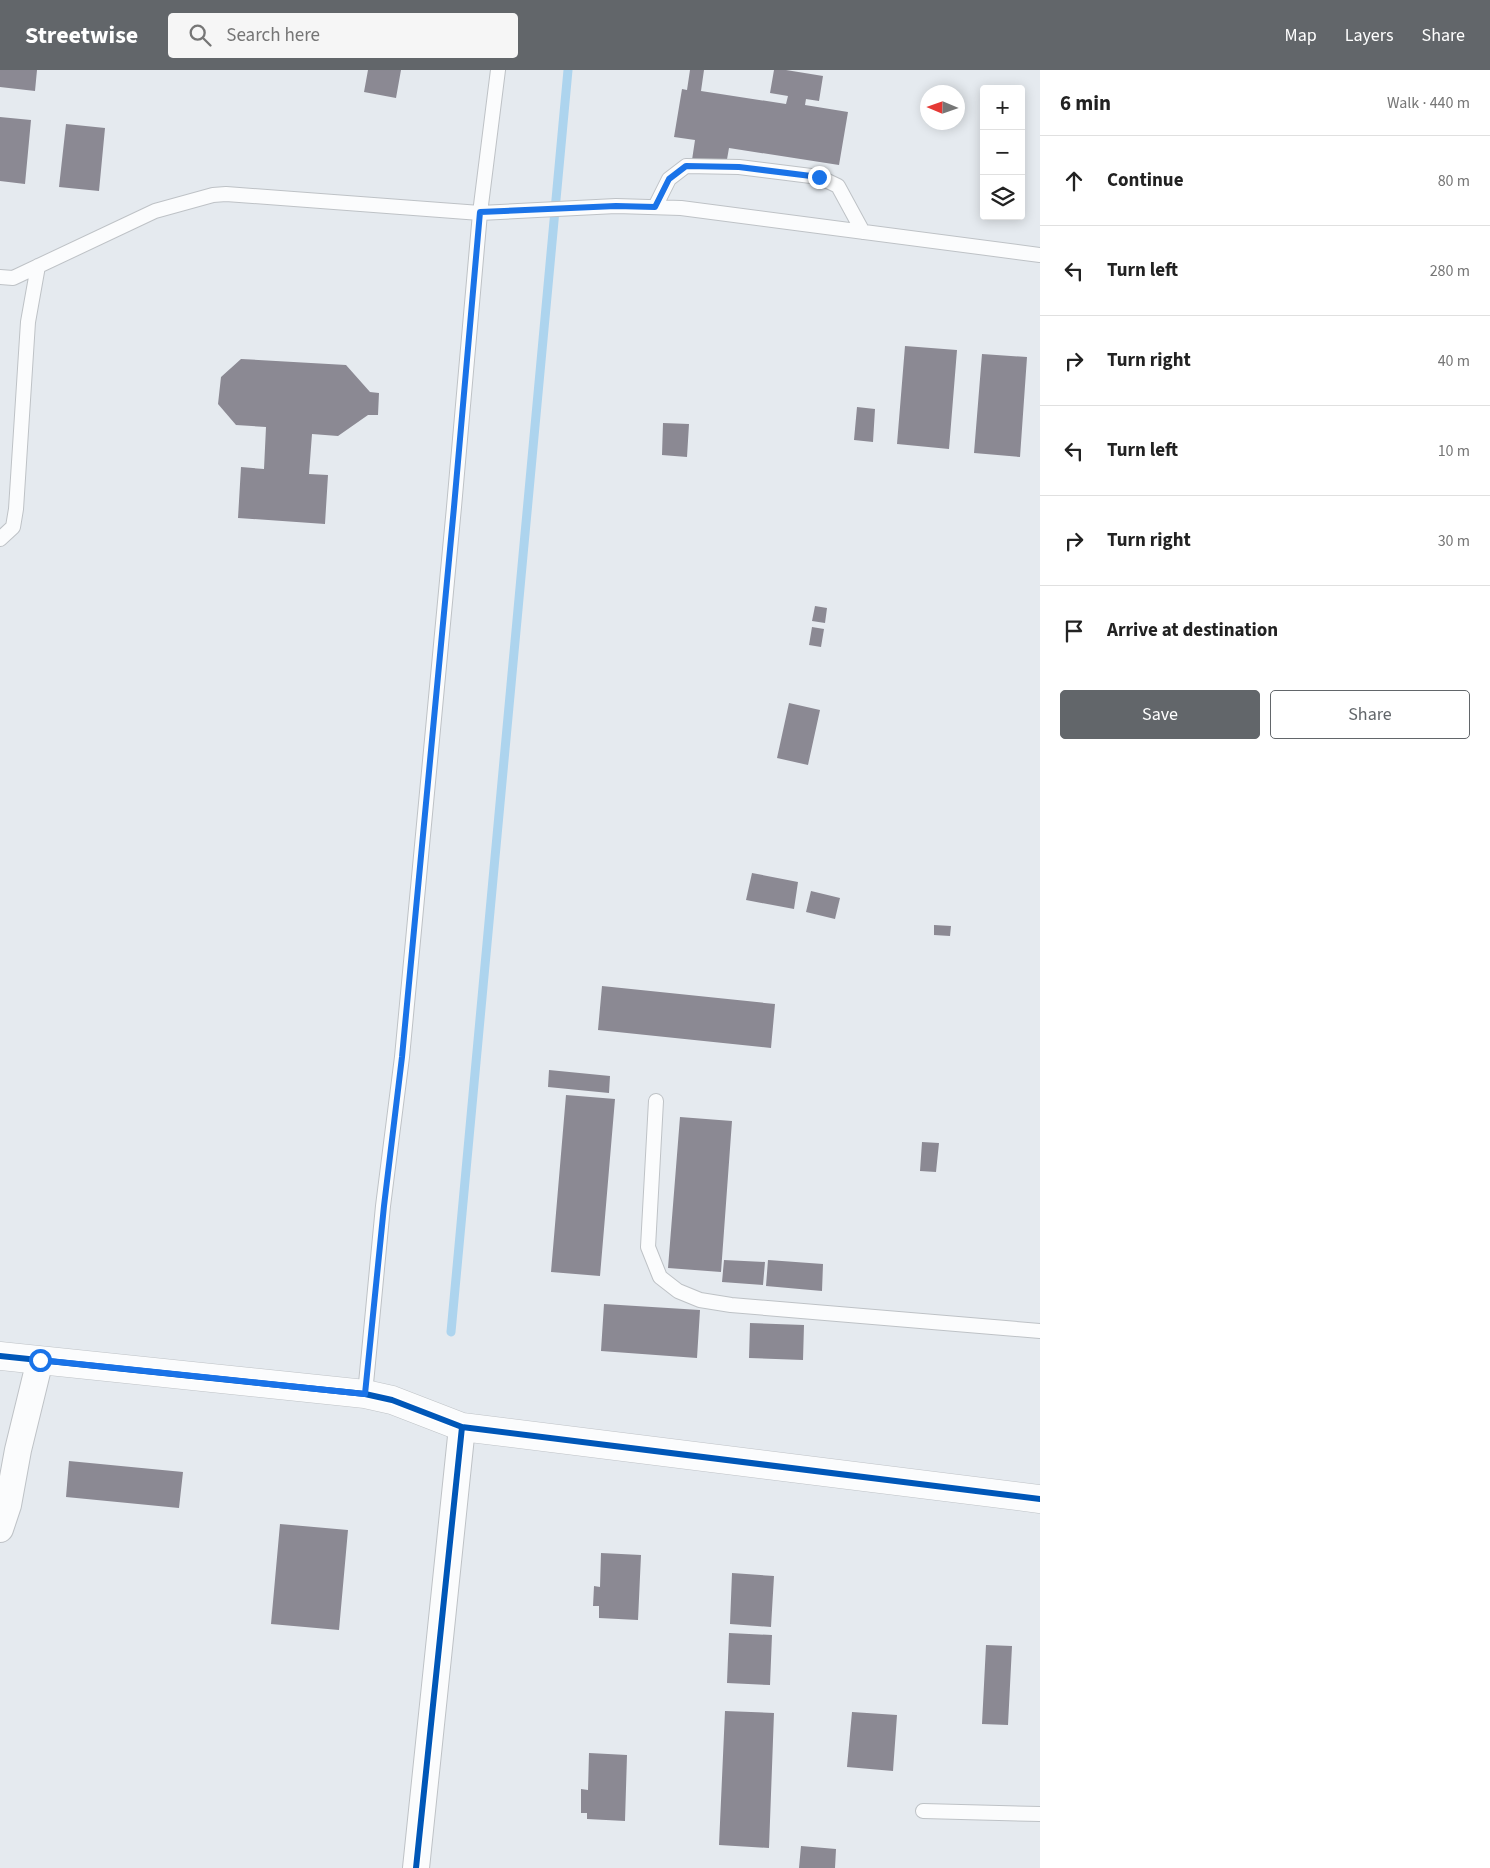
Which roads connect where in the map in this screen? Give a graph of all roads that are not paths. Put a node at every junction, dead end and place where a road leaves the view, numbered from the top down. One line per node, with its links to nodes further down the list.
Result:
1 (498, 70): 3 (lane)
2 (655, 207): 3 (lane); 4 (lane); 4 (lane)
3 (480, 212): 6 (lane); 13 (lane)
4 (863, 232): 5 (lane)
5 (1040, 255)
6 (38, 266): 7 (lane); 8 (lane)
7 (0, 276)
8 (0, 539)
9 (656, 1101): 10 (lane)
10 (1040, 1331)
11 (0, 1356): 12 (street)
12 (40, 1360): 13 (street); 16 (street)
13 (365, 1394): 14 (street)
14 (462, 1426): 15 (street); 19 (street)
15 (1040, 1499)
16 (0, 1529)
17 (923, 1811): 18 (lane)
18 (1040, 1814)
19 (416, 1868)

